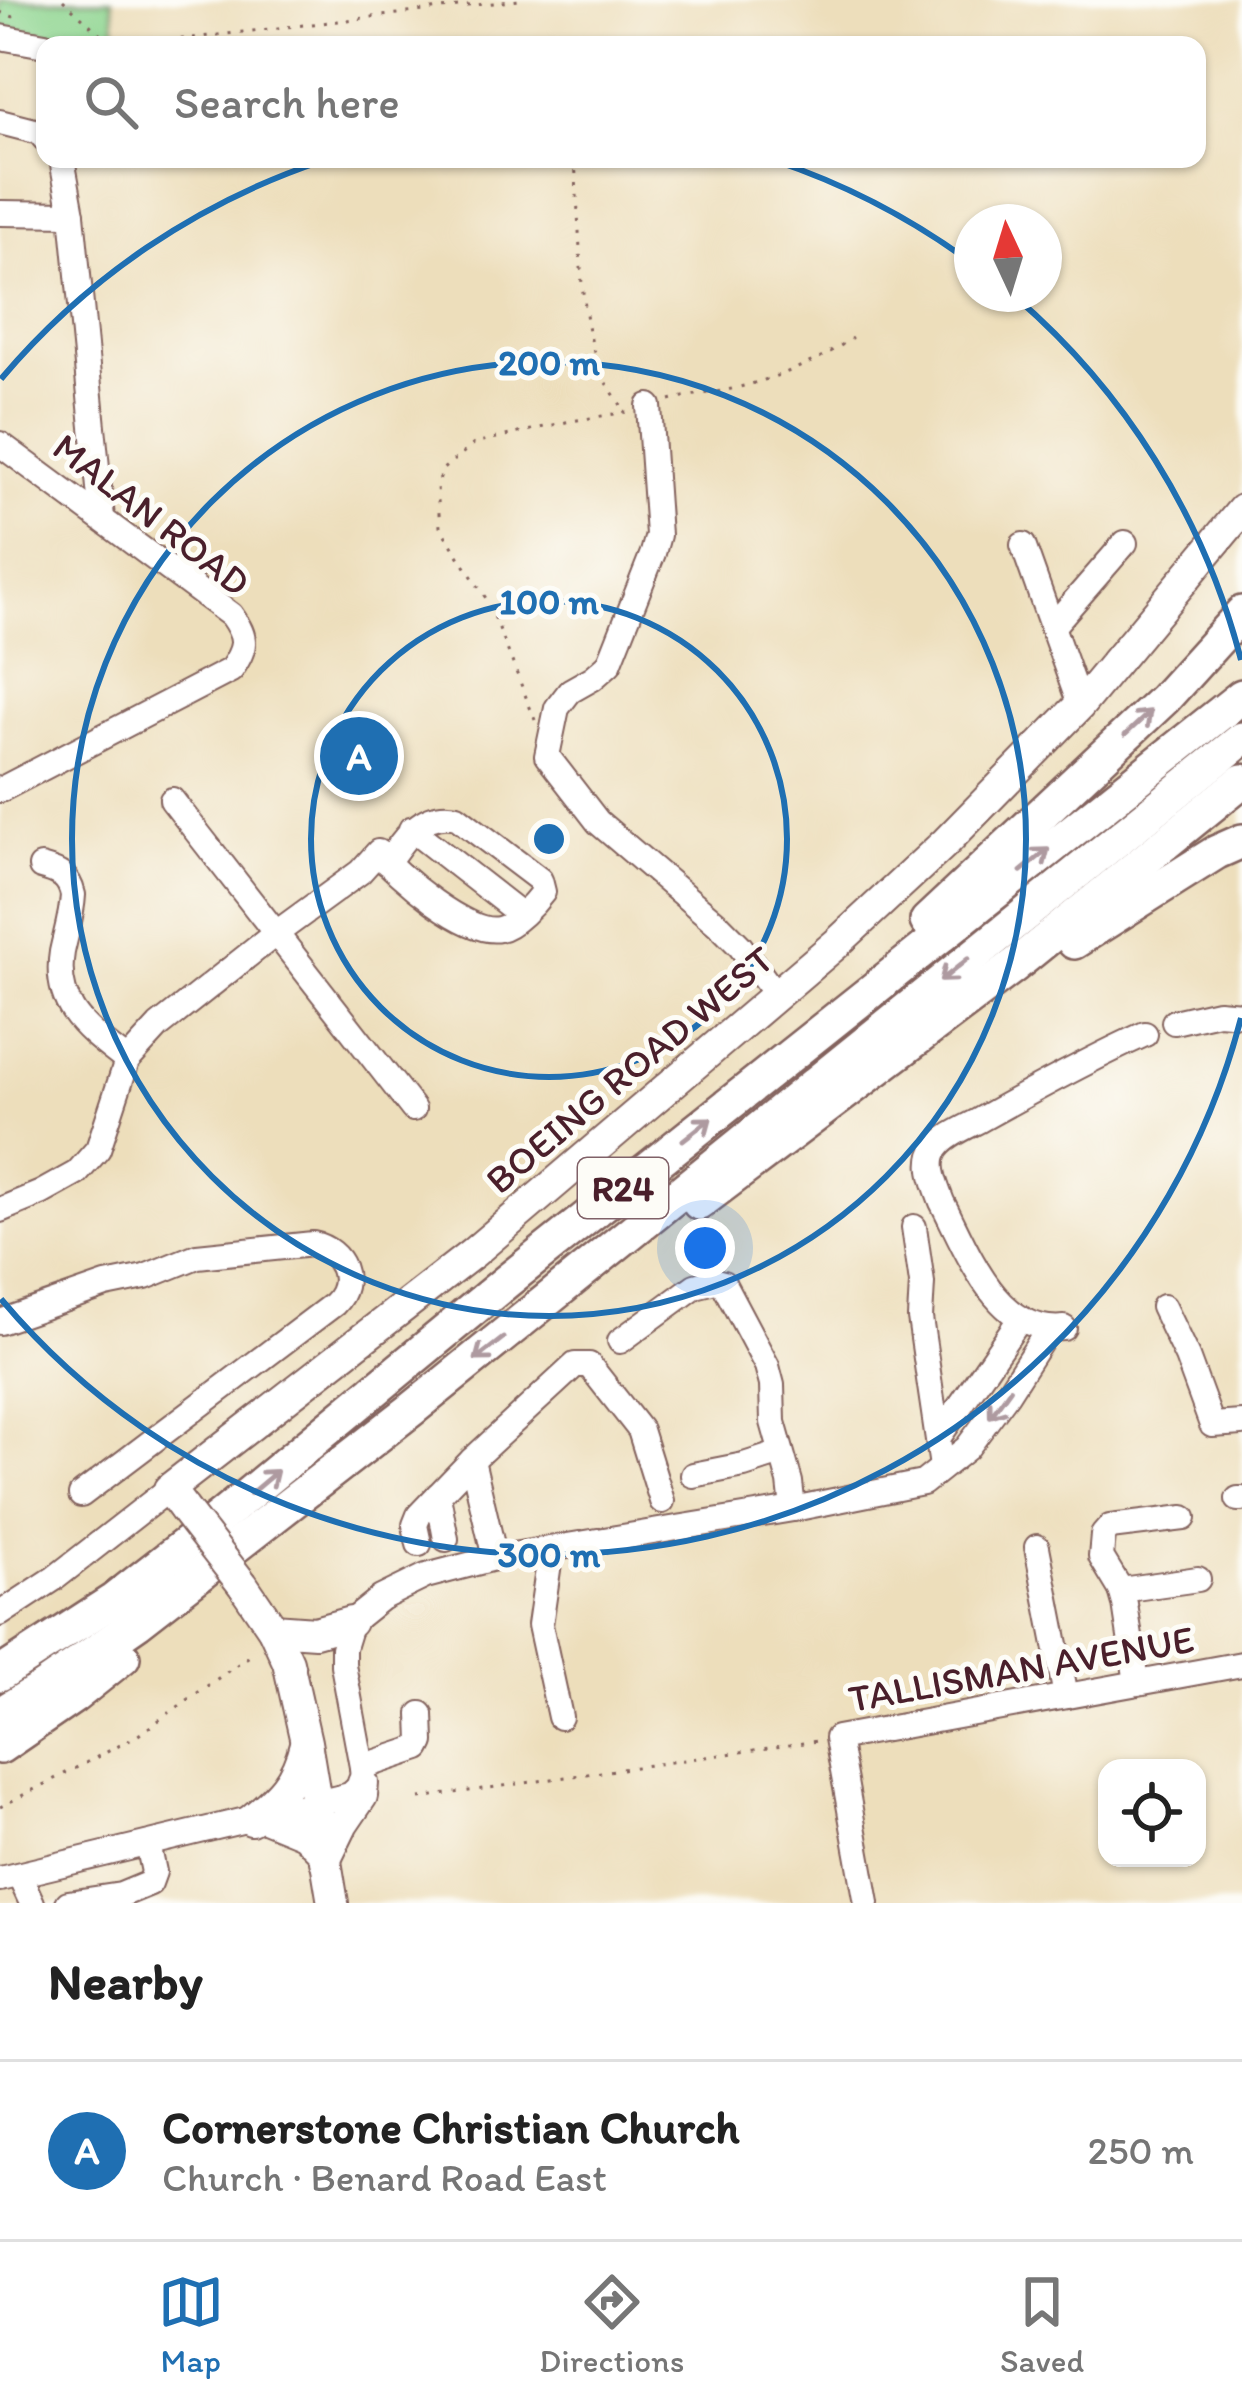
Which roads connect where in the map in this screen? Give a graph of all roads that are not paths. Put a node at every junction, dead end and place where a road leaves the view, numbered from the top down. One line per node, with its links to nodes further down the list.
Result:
1 (0, 37): 2 (street)
2 (36, 43)
3 (0, 122): 4 (street)
4 (36, 131)
5 (64, 168): 7 (street)
6 (0, 213): 7 (street)
7 (72, 214): 11 (street)
8 (638, 409): 28 (street)
9 (0, 444): 11 (street, MALAN ROAD)
10 (1242, 510): 17 (main road, BOEING ROAD WEST)
11 (102, 518): 20 (street, MALAN ROAD)
12 (1125, 543): 15 (street)
13 (1023, 545): 15 (street)
14 (1242, 613): 33 (highway, one-way to 14)
15 (1052, 627): 17 (street)
16 (1242, 696): 33 (highway, R24, one-way to 16)
17 (1080, 705): 28 (main road, BOEING ROAD WEST)
18 (1242, 739): 39 (highway, R24, one-way to 39)
19 (1242, 781): 34 (highway)
20 (0, 790)
21 (172, 800): 27 (street)
22 (411, 829): 24 (street); 26 (street); 26 (street)
23 (1242, 841): 34 (highway)
24 (382, 857): 26 (street); 27 (street)
25 (41, 867): 32 (street)
26 (520, 914)
27 (274, 934): 32 (street); 35 (street)
28 (776, 995): 52 (main road, BOEING ROAD WEST)
29 (1242, 1014): 30 (street)
30 (1174, 1022)
31 (1145, 1034): 40 (street)
32 (127, 1061): 36 (street)
33 (746, 1090): 55 (highway, R24, one-way to 33)
34 (836, 1097): 39 (highway)
35 (412, 1108)
36 (0, 1210)
37 (914, 1227): 45 (street)
38 (1163, 1307): 44 (street)
39 (535, 1312): 43 (highway, R24, one-way to 43)
40 (1020, 1319): 45 (street); 48 (street, one-way to 48)
41 (0, 1322): 50 (street)
42 (620, 1341): 46 (street)
43 (411, 1410): 72 (highway, R24); 76 (highway)
44 (1242, 1424)
45 (938, 1438): 48 (street)
46 (781, 1453): 49 (street); 54 (street)
47 (472, 1460): 51 (street); 53 (street); 61 (street)
48 (942, 1467): 54 (street)
49 (693, 1474)
50 (81, 1495)
51 (438, 1496): 57 (street); 58 (street)
52 (177, 1499): 64 (street, BOEING ROAD WEST); 66 (main road, bridge)
53 (662, 1501)
54 (794, 1509): 60 (street)
55 (224, 1515): 67 (highway); 69 (highway, R24)
56 (1184, 1518): 63 (street)
57 (446, 1539)
58 (419, 1544)
59 (1037, 1547): 71 (street)
60 (551, 1549): 61 (street); 74 (street)
61 (495, 1558): 65 (street)
62 (1198, 1579): 63 (street)
63 (1120, 1590): 70 (street)
64 (4, 1603)
65 (351, 1622): 66 (main road); 77 (street)
66 (275, 1633): 75 (main road)
67 (0, 1650)
68 (1242, 1664): 70 (street, TALLISMAN AVENUE)
69 (0, 1674)
70 (1137, 1683): 71 (street, TALLISMAN AVENUE)
71 (1066, 1696): 86 (street, TALLISMAN AVENUE)
72 (0, 1714)
73 (421, 1714): 77 (street)
74 (560, 1717)
75 (306, 1742): 78 (main road); 79 (main road)
76 (0, 1747)
77 (363, 1775): 78 (street); 81 (main road)
78 (315, 1805): 79 (street); 81 (main road)
79 (258, 1818): 80 (street); 81 (main road)
80 (148, 1844): 82 (street); 84 (street)
81 (325, 1857): 85 (main road)
82 (9, 1877): 83 (street)
83 (32, 1903)
84 (68, 1903)
85 (333, 1903)
86 (867, 1903)

